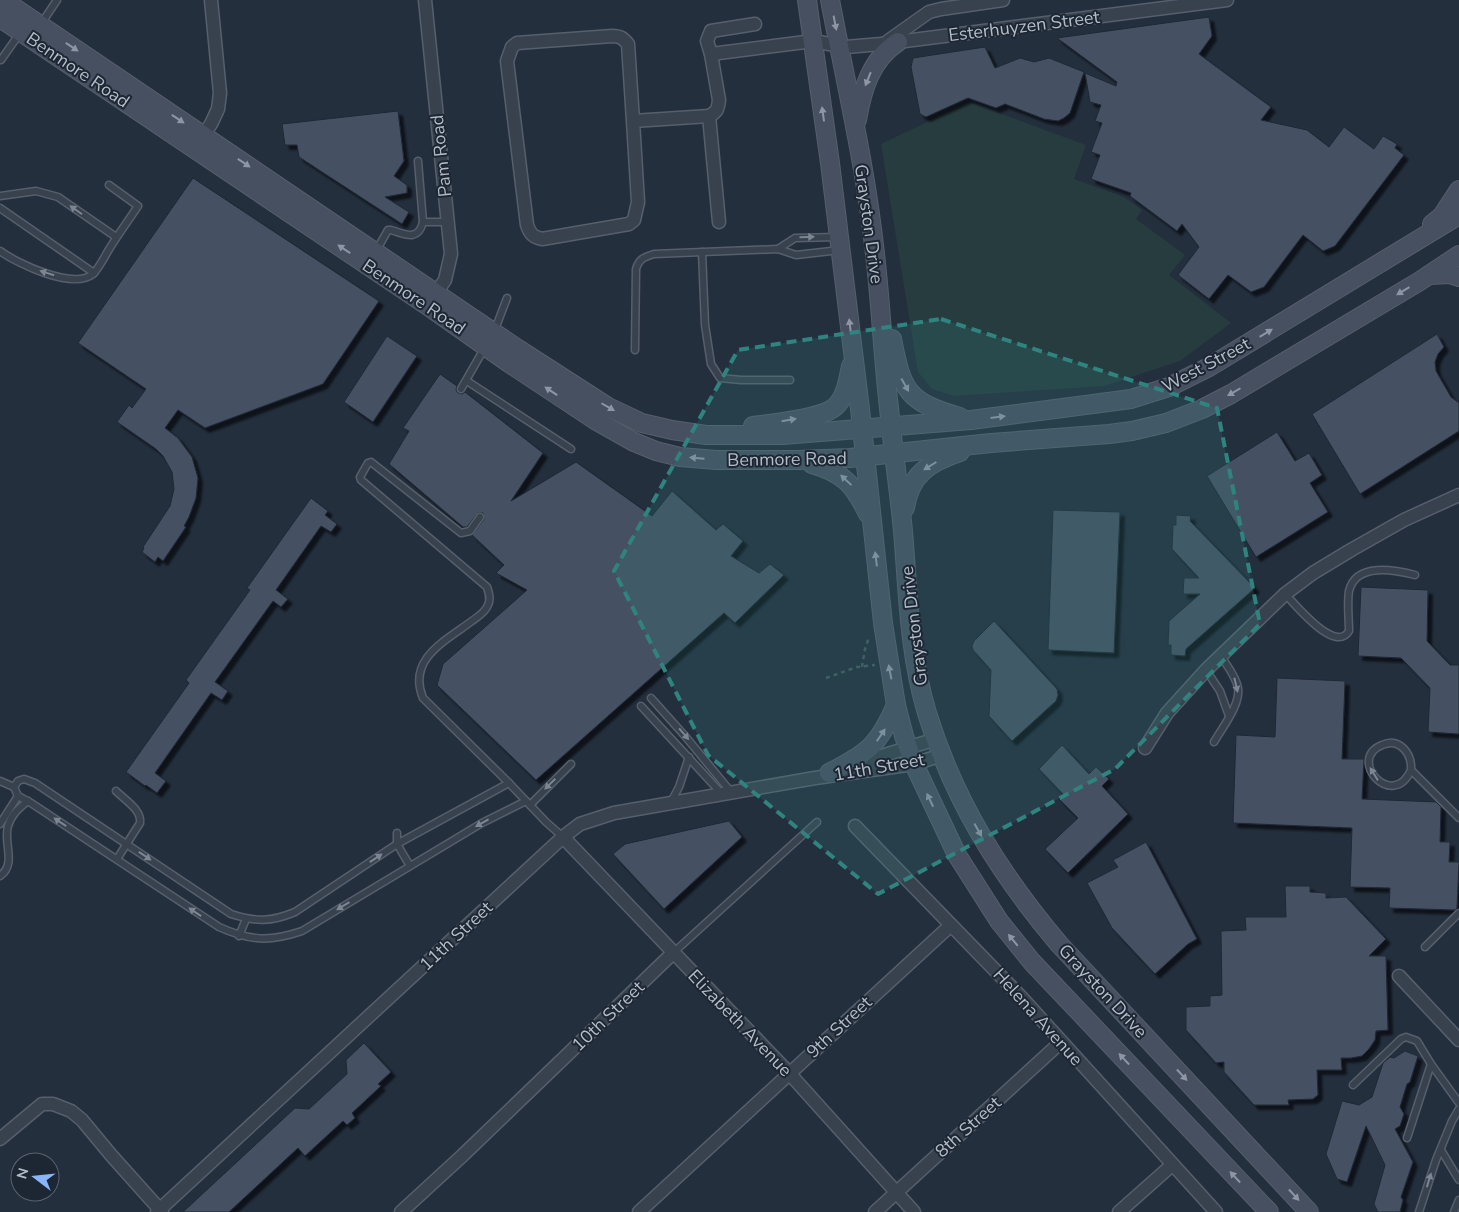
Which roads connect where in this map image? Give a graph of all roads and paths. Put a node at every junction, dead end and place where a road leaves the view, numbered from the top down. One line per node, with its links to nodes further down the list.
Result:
1 (3, 0): 11 (main road, Benmore Road)
2 (57, 0): 11 (lane)
3 (211, 0): 21 (street)
4 (425, 0): 29 (street, Pam Road)
5 (808, 0): 13 (main road, Grayston Drive)
6 (830, 0): 15 (main road, Grayston Drive, one-way to 15)
7 (1003, 0): 14 (street, Esterhuyzen Street)
8 (1227, 0): 14 (street, Esterhuyzen Street)
9 (0, 18): 12 (main road, Benmore Road)
10 (755, 24): 16 (street)
11 (40, 25): 21 (main road, Benmore Road, one-way to 21)
12 (21, 32): 17 (lane); 21 (main road, Benmore Road)
13 (813, 41): 15 (street, Esterhuyzen Street); 16 (street, Esterhuyzen Street); 32 (main road, Grayston Drive, one-way to 13)
14 (889, 43): 15 (street, Esterhuyzen Street); 20 (main road, one-way to 20)
15 (839, 46): 20 (main road, Grayston Drive)
16 (711, 54): 18 (street)
17 (1, 60)
18 (709, 116): 19 (street); 30 (street)
19 (633, 121): 19 (street)
20 (856, 127): 37 (main road, Grayston Drive)
21 (198, 142): 35 (main road, Benmore Road, one-way to 35); 44 (main road, Benmore Road, one-way to 21)
22 (418, 160): 28 (lane)
23 (109, 185): 31 (lane)
24 (1459, 190): 39 (main road)
25 (0, 196): 31 (lane, one-way to 25)
26 (0, 208): 40 (lane)
27 (1459, 215): 39 (main road, West Street)
28 (423, 222): 29 (lane); 35 (lane)
29 (448, 222): 44 (street, Pam Road)
30 (719, 222)
31 (116, 238): 40 (lane)
32 (840, 243): 33 (lane); 33 (lane, one-way to 32); 47 (main road, Grayston Drive, one-way to 32)
33 (778, 249): 36 (lane)
34 (0, 251): 40 (lane, one-way to 34)
35 (375, 252): 44 (main road, Benmore Road)
36 (702, 252): 46 (lane); 48 (lane)
37 (875, 253): 51 (main road, one-way to 51); 52 (main road, Grayston Drive)
38 (1459, 255): 41 (main road, West Street)
39 (1392, 257): 51 (main road, West Street, one-way to 39)
40 (94, 273)
41 (1429, 275): 42 (main road); 55 (main road, West Street, one-way to 55)
42 (1459, 277)
43 (507, 298): 45 (lane)
44 (432, 300): 45 (main road, Benmore Road)
45 (490, 339): 49 (lane); 54 (main road, Benmore Road, one-way to 54); 59 (main road, Benmore Road, one-way to 45)
46 (635, 350)
47 (854, 354): 53 (main road, Grayston Drive); 54 (main road, one-way to 47)
48 (790, 380)
49 (467, 381): 50 (lane); 56 (lane)
50 (461, 390)
51 (971, 420): 52 (main road, West Street)
52 (891, 427): 53 (main road, Benmore Road); 57 (main road, Grayston Drive)
53 (862, 428): 54 (main road, Benmore Road); 58 (main road, Grayston Drive)
54 (706, 435)
55 (991, 443): 57 (main road, West Street); 63 (main road, one-way to 63)
56 (571, 449)
57 (894, 454): 58 (main road, Benmore Road); 63 (main road, Grayston Drive)
58 (866, 456): 59 (main road, Benmore Road); 62 (main road, Grayston Drive)
59 (799, 460): 62 (main road, one-way to 59)
60 (1459, 495): 65 (street)
61 (480, 517): 84 (lane)
62 (871, 522): 67 (main road, Grayston Drive, one-way to 62)
63 (902, 524): 76 (main road, Grayston Drive)
64 (1415, 575): 65 (lane)
65 (1285, 594): 66 (street)
66 (1221, 656): 68 (street); 73 (lane, one-way to 73)
67 (888, 663): 69 (path); 71 (main road, Grayston Drive, one-way to 67)
68 (1206, 670): 73 (lane); 77 (street)
69 (826, 678)
70 (651, 698): 87 (lane, one-way to 87)
71 (896, 705): 75 (main road, Grayston Drive); 82 (main road, one-way to 71)
72 (641, 706): 78 (lane)
73 (1229, 716): 74 (lane)
74 (1214, 742)
75 (908, 747): 76 (street, 11th Street); 80 (main road, Grayston Drive); 82 (street, 11th Street)
76 (939, 747): 80 (street, 11th Street); 132 (main road, Grayston Drive, one-way to 132)
77 (1145, 748)
78 (689, 757): 87 (lane); 90 (lane)
79 (571, 764): 91 (lane, one-way to 91)
80 (914, 764): 82 (street, 11th Street); 131 (main road, Grayston Drive, one-way to 80)
81 (1410, 770): 81 (lane, one-way to 81); 92 (lane)
82 (822, 776): 87 (street, 11th Street)
83 (0, 781): 85 (lane)
84 (509, 783): 91 (lane); 99 (lane)
85 (14, 787): 88 (lane); 98 (lane)
86 (116, 791): 98 (lane)
87 (728, 794): 90 (street, 11th Street)
88 (18, 796): 89 (lane); 94 (lane)
89 (28, 801): 100 (lane, one-way to 89); 102 (lane)
90 (671, 802): 97 (street, 11th Street)
91 (528, 803): 97 (lane); 101 (lane, one-way to 101)
92 (1459, 818)
93 (817, 822): 108 (lane, 10th Street)
94 (0, 824)
95 (855, 826): 105 (street, Helena Avenue)
96 (397, 833): 99 (lane)
97 (563, 837): 108 (street, Elizabeth Avenue); 124 (street, 11th Street)
98 (127, 844): 100 (lane); 104 (lane, one-way to 104)
99 (397, 844): 101 (lane); 104 (lane, one-way to 99)
100 (117, 860): 106 (lane, one-way to 100)
101 (410, 866): 106 (lane, one-way to 106)
102 (0, 876)
103 (1459, 912): 107 (lane)
104 (246, 919): 106 (lane)
105 (951, 925): 111 (street, Helena Avenue); 113 (street, 9th Street)
106 (239, 936)
107 (1425, 947)
108 (673, 953): 113 (street, Elizabeth Avenue); 125 (street, 10th Street)
109 (1399, 976): 110 (street)
110 (1459, 1040)
111 (1061, 1042): 120 (street, Helena Avenue); 122 (street, 8th Street)
112 (1430, 1064): 114 (lane); 115 (lane); 117 (lane)
113 (789, 1073): 122 (street, Elizabeth Avenue); 126 (street, 9th Street)
114 (1353, 1085)
115 (1459, 1102)
116 (1459, 1109): 119 (lane)
117 (1407, 1138)
118 (0, 1139): 124 (street)
119 (1441, 1150): 121 (lane); 133 (lane, one-way to 119)
120 (1172, 1165): 129 (street); 130 (street, Helena Avenue)
121 (1459, 1180)
122 (896, 1192): 127 (street, 8th Street); 128 (street, Elizabeth Avenue)
123 (1459, 1200): 134 (lane)
124 (159, 1211)
125 (401, 1212)
126 (639, 1212)
127 (875, 1212)
128 (914, 1212)
129 (1120, 1212)
130 (1216, 1212)
131 (1269, 1212)
132 (1309, 1212)
133 (1420, 1212)
134 (1454, 1212)

